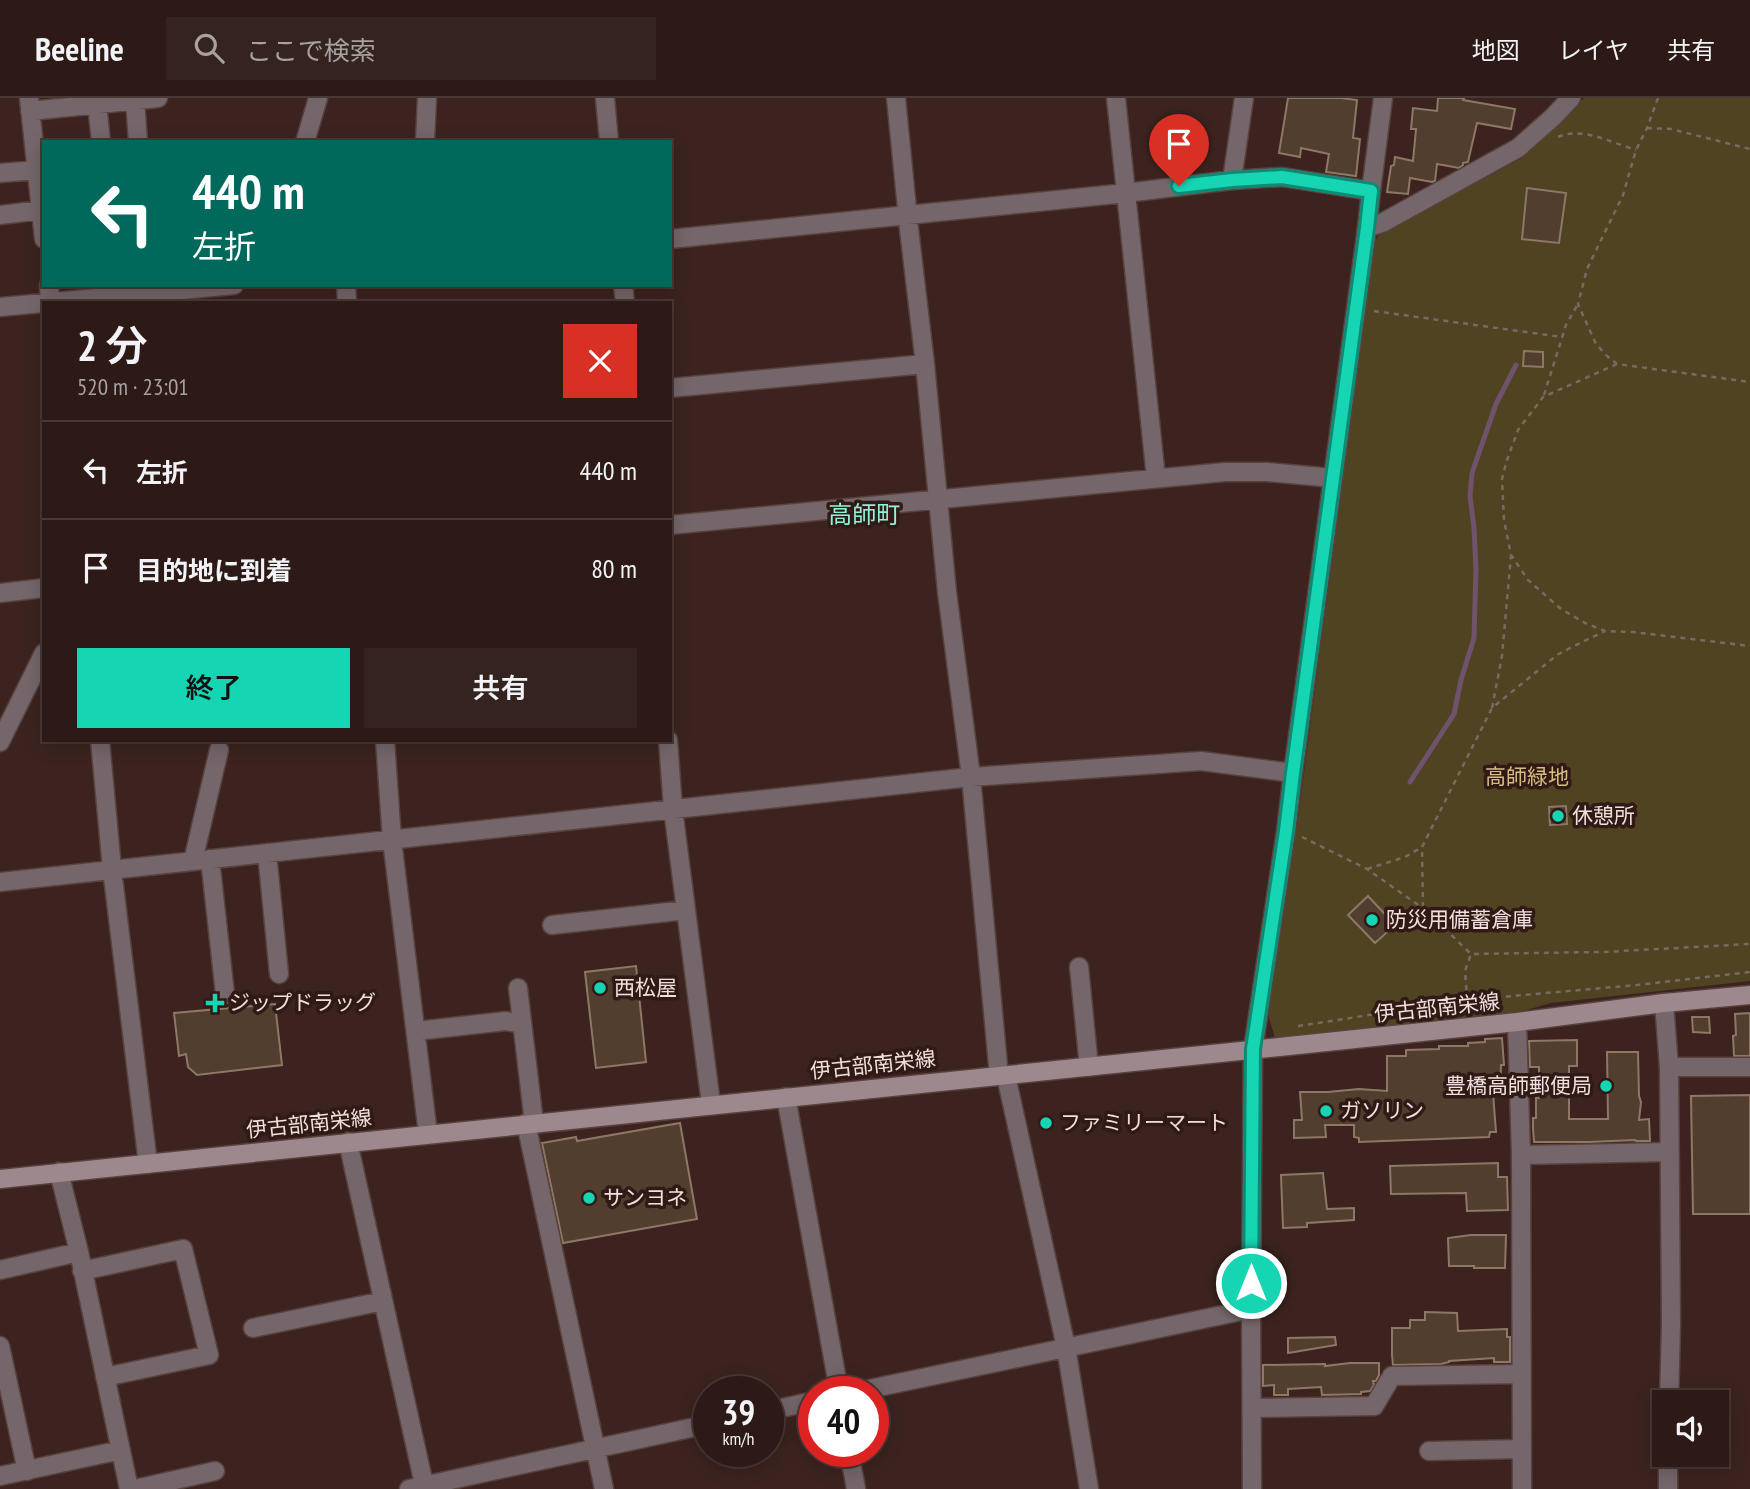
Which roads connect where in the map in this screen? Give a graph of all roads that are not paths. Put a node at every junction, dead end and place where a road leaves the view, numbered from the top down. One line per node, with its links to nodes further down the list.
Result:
1 (158, 98): 10 (street)
2 (318, 98): 15 (street)
3 (427, 98): 16 (street)
4 (605, 98): 17 (street)
5 (897, 98): 25 (street)
6 (1116, 98): 22 (street)
7 (1244, 98): 20 (street)
8 (1383, 98): 21 (street)
9 (1571, 98): 27 (street)
10 (135, 100): 11 (street); 14 (street)
11 (97, 104): 12 (street); 13 (street)
12 (30, 105): 18 (street)
13 (102, 140)
14 (138, 140)
15 (306, 140)
16 (425, 140)
17 (609, 140)
18 (36, 170): 19 (street); 23 (street)
19 (0, 173)
20 (1232, 180): 21 (street); 22 (street)
21 (1371, 191): 27 (street)
22 (1126, 193): 25 (street); 35 (street)
23 (41, 211): 24 (street); 26 (street)
24 (0, 215)
25 (908, 215): 28 (street); 33 (street)
26 (42, 220)
27 (1367, 228): 36 (street)
28 (672, 239)
29 (230, 287): 30 (street)
30 (212, 295): 31 (street)
31 (50, 296): 32 (street)
32 (0, 307)
33 (925, 364): 34 (street); 37 (street)
34 (672, 388)
35 (1156, 478): 36 (street); 37 (street)
36 (1333, 478): 47 (street)
37 (938, 499): 38 (street); 48 (street)
38 (672, 525)
39 (42, 588): 40 (street)
40 (0, 593)
41 (42, 657): 42 (street)
42 (0, 742)
43 (100, 742): 53 (street)
44 (385, 742): 50 (street)
45 (667, 742): 49 (street)
46 (219, 750): 52 (street)
47 (1293, 773): 48 (street); 66 (street)
48 (971, 777): 49 (street); 70 (street)
49 (673, 809): 50 (street); 55 (street)
50 (392, 840): 51 (street); 65 (street)
51 (267, 853): 52 (street); 58 (street)
52 (201, 860): 53 (street); 60 (street)
53 (112, 869): 54 (street); 78 (street)
54 (0, 881)
55 (686, 910): 56 (street); 72 (street)
56 (552, 925)
57 (1079, 967): 67 (street)
58 (279, 974)
59 (518, 988): 64 (street)
60 (225, 994)
61 (1750, 995): 62 (main road, 伊古部南栄線)
62 (1664, 1003): 63 (main road, 伊古部南栄線); 69 (street)
63 (1517, 1022): 66 (main road, 伊古部南栄線); 77 (street)
64 (522, 1024): 65 (street); 73 (street)
65 (416, 1031): 74 (street)
66 (1253, 1049): 67 (main road, 伊古部南栄線); 85 (street)
67 (1089, 1067): 70 (main road, 伊古部南栄線)
68 (1750, 1067): 69 (street)
69 (1669, 1068): 76 (street)
70 (1002, 1076): 71 (main road, 伊古部南栄線); 88 (street)
71 (786, 1097): 72 (main road, 伊古部南栄線); 90 (street)
72 (711, 1104): 73 (main road, 伊古部南栄線)
73 (530, 1123): 74 (main road, 伊古部南栄線); 96 (street)
74 (428, 1134): 75 (main road, 伊古部南栄線)
75 (348, 1142): 78 (main road, 伊古部南栄線); 84 (street)
76 (1669, 1152): 77 (street); 93 (street)
77 (1521, 1155): 89 (street)
78 (148, 1164): 79 (main road, 伊古部南栄線)
79 (59, 1172): 80 (main road, 伊古部南栄線); 81 (street)
80 (0, 1178)
81 (79, 1252): 82 (street); 83 (street)
82 (0, 1270)
83 (82, 1271): 91 (street); 91 (street)
84 (383, 1301): 86 (street); 105 (street)
85 (1251, 1309): 88 (street); 94 (street)
86 (253, 1328)
87 (0, 1346): 102 (street)
88 (1066, 1347): 92 (street); 110 (street)
89 (1520, 1374): 94 (street); 97 (street)
90 (836, 1376)
91 (105, 1377): 98 (street)
92 (889, 1385)
93 (1669, 1390)
94 (1252, 1408): 111 (street)
95 (693, 1427): 96 (street)
96 (595, 1448): 105 (street); 108 (street)
97 (1521, 1449): 99 (street); 112 (street)
98 (121, 1450): 102 (street); 106 (street)
99 (1429, 1451)
100 (852, 1467): 109 (street)
101 (1668, 1467): 113 (street)
102 (27, 1471): 104 (street)
103 (215, 1471): 107 (street)
104 (0, 1476)
105 (419, 1488)
106 (129, 1489)
107 (135, 1489)
108 (604, 1489)
109 (856, 1489)
110 (1089, 1489)
111 (1252, 1489)
112 (1522, 1489)
113 (1668, 1489)

